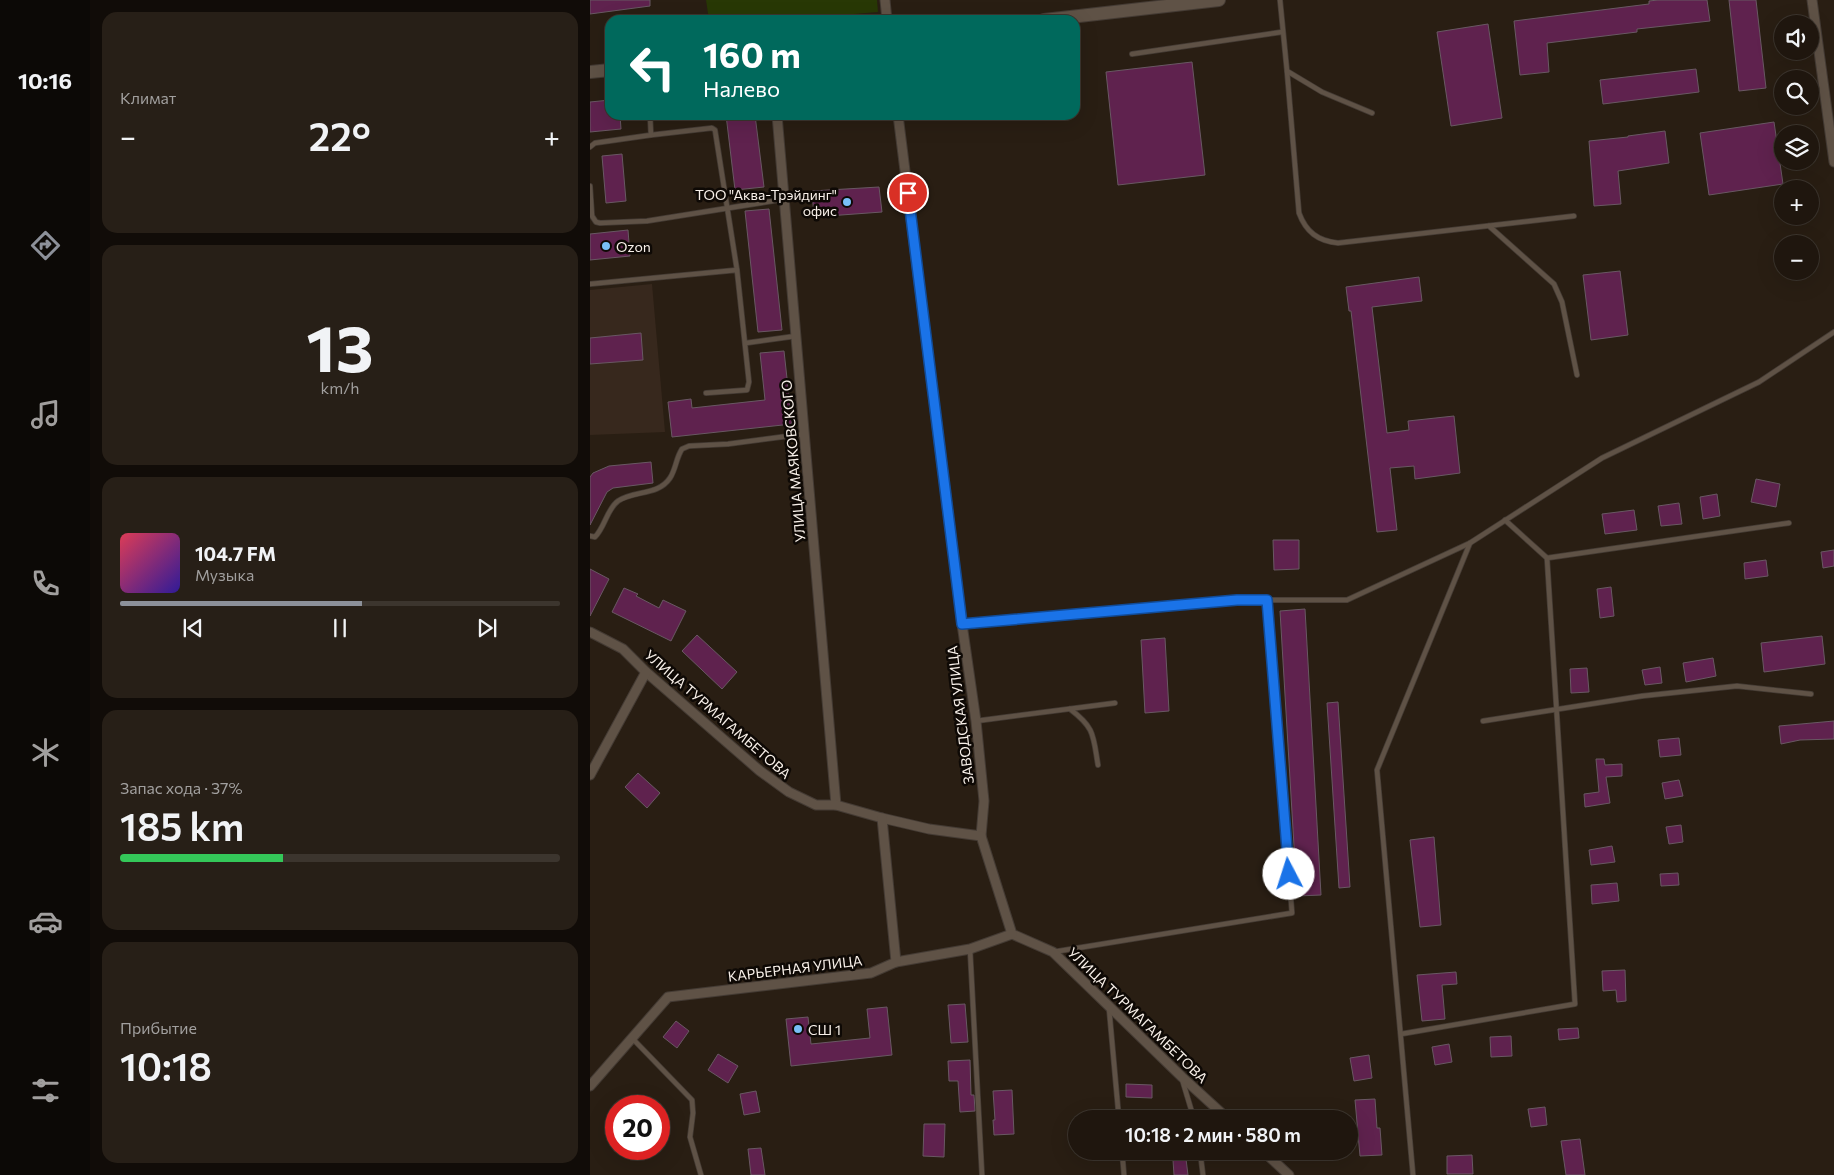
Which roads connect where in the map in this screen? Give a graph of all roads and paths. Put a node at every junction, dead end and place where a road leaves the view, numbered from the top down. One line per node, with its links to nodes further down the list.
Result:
1 (884, 0): 5 (street)
2 (1219, 0): 6 (main road)
3 (1280, 0): 7 (lane)
4 (1812, 0): 18 (street)
5 (886, 15)
6 (1080, 16)
7 (1282, 32): 8 (lane); 10 (lane)
8 (1132, 54)
9 (605, 70): 11 (main road)
10 (1287, 71): 12 (lane); 23 (lane)
11 (590, 72)
12 (1372, 113)
13 (650, 120): 16 (lane)
14 (777, 120): 20 (street, УЛИЦА МАЯКОВСКОГО)
15 (899, 120): 38 (street, ЗАВОДСКАЯ УЛИЦА)
16 (651, 135): 17 (lane); 21 (lane)
17 (590, 147)
18 (1834, 162)
19 (590, 186): 21 (lane)
20 (785, 199): 21 (lane); 27 (street, УЛИЦА МАЯКОВСКОГО)
21 (727, 208): 24 (lane)
22 (1574, 216): 23 (lane)
23 (1488, 226): 29 (lane)
24 (737, 270): 25 (lane); 28 (lane)
25 (590, 284)
26 (1834, 332): 32 (lane)
27 (796, 336): 28 (lane); 31 (street, УЛИЦА МАЯКОВСКОГО)
28 (746, 343): 30 (lane)
29 (1577, 374)
30 (706, 394)
31 (805, 434): 34 (lane); 49 (street, УЛИЦА МАЯКОВСКОГО)
32 (1505, 520): 35 (lane); 36 (lane)
33 (1789, 523): 36 (lane)
34 (590, 536)
35 (1470, 543): 37 (lane); 57 (lane)
36 (1547, 558): 44 (lane)
37 (1267, 600): 38 (lane); 54 (lane)
38 (962, 624): 45 (street, ЗАВОДСКАЯ УЛИЦА)
39 (590, 632): 40 (street, УЛИЦА ТУРМАГАМБЕТОВА)
40 (646, 672): 48 (street); 49 (street, УЛИЦА ТУРМАГАМБЕТОВА)
41 (1811, 694): 44 (lane)
42 (1115, 703): 43 (lane)
43 (1070, 709): 45 (lane); 47 (lane)
44 (1557, 710): 46 (lane); 57 (lane)
45 (976, 721): 51 (street, ЗАВОДСКАЯ УЛИЦА)
46 (1483, 721)
47 (1098, 764)
48 (590, 775)
49 (836, 805): 50 (street, УЛИЦА ТУРМАГАМБЕТОВА)
50 (882, 818): 51 (street, УЛИЦА ТУРМАГАМБЕТОВА); 55 (street)
51 (981, 836): 52 (street)
52 (1012, 934): 53 (street, КАРЬЕРНАЯ УЛИЦА); 54 (street, УЛИЦА ТУРМАГАМБЕТОВА)
53 (970, 949): 55 (street, КАРЬЕРНАЯ УЛИЦА); 69 (lane)
54 (1054, 952): 56 (street, УЛИЦА ТУРМАГАМБЕТОВА)
55 (896, 962): 58 (street, КАРЬЕРНАЯ УЛИЦА)
56 (1109, 1004): 60 (street, УЛИЦА ТУРМАГАМБЕТОВА); 62 (lane)
57 (1401, 1034): 73 (lane)
58 (632, 1038): 59 (street, КАРЬЕРНАЯ УЛИЦА); 68 (lane)
59 (594, 1075): 61 (street, КАРЬЕРНАЯ УЛИЦА)
60 (1182, 1077): 63 (lane); 64 (street, УЛИЦА ТУРМАГАМБЕТОВА)
61 (590, 1086)
62 (1118, 1110)
63 (1191, 1110)
64 (1218, 1110)
65 (1123, 1160): 70 (lane)
66 (1201, 1160): 71 (lane)
67 (1273, 1160): 72 (street)
68 (701, 1175)
69 (982, 1175)
70 (1124, 1175)
71 (1203, 1175)
72 (1290, 1175)
73 (1413, 1175)

